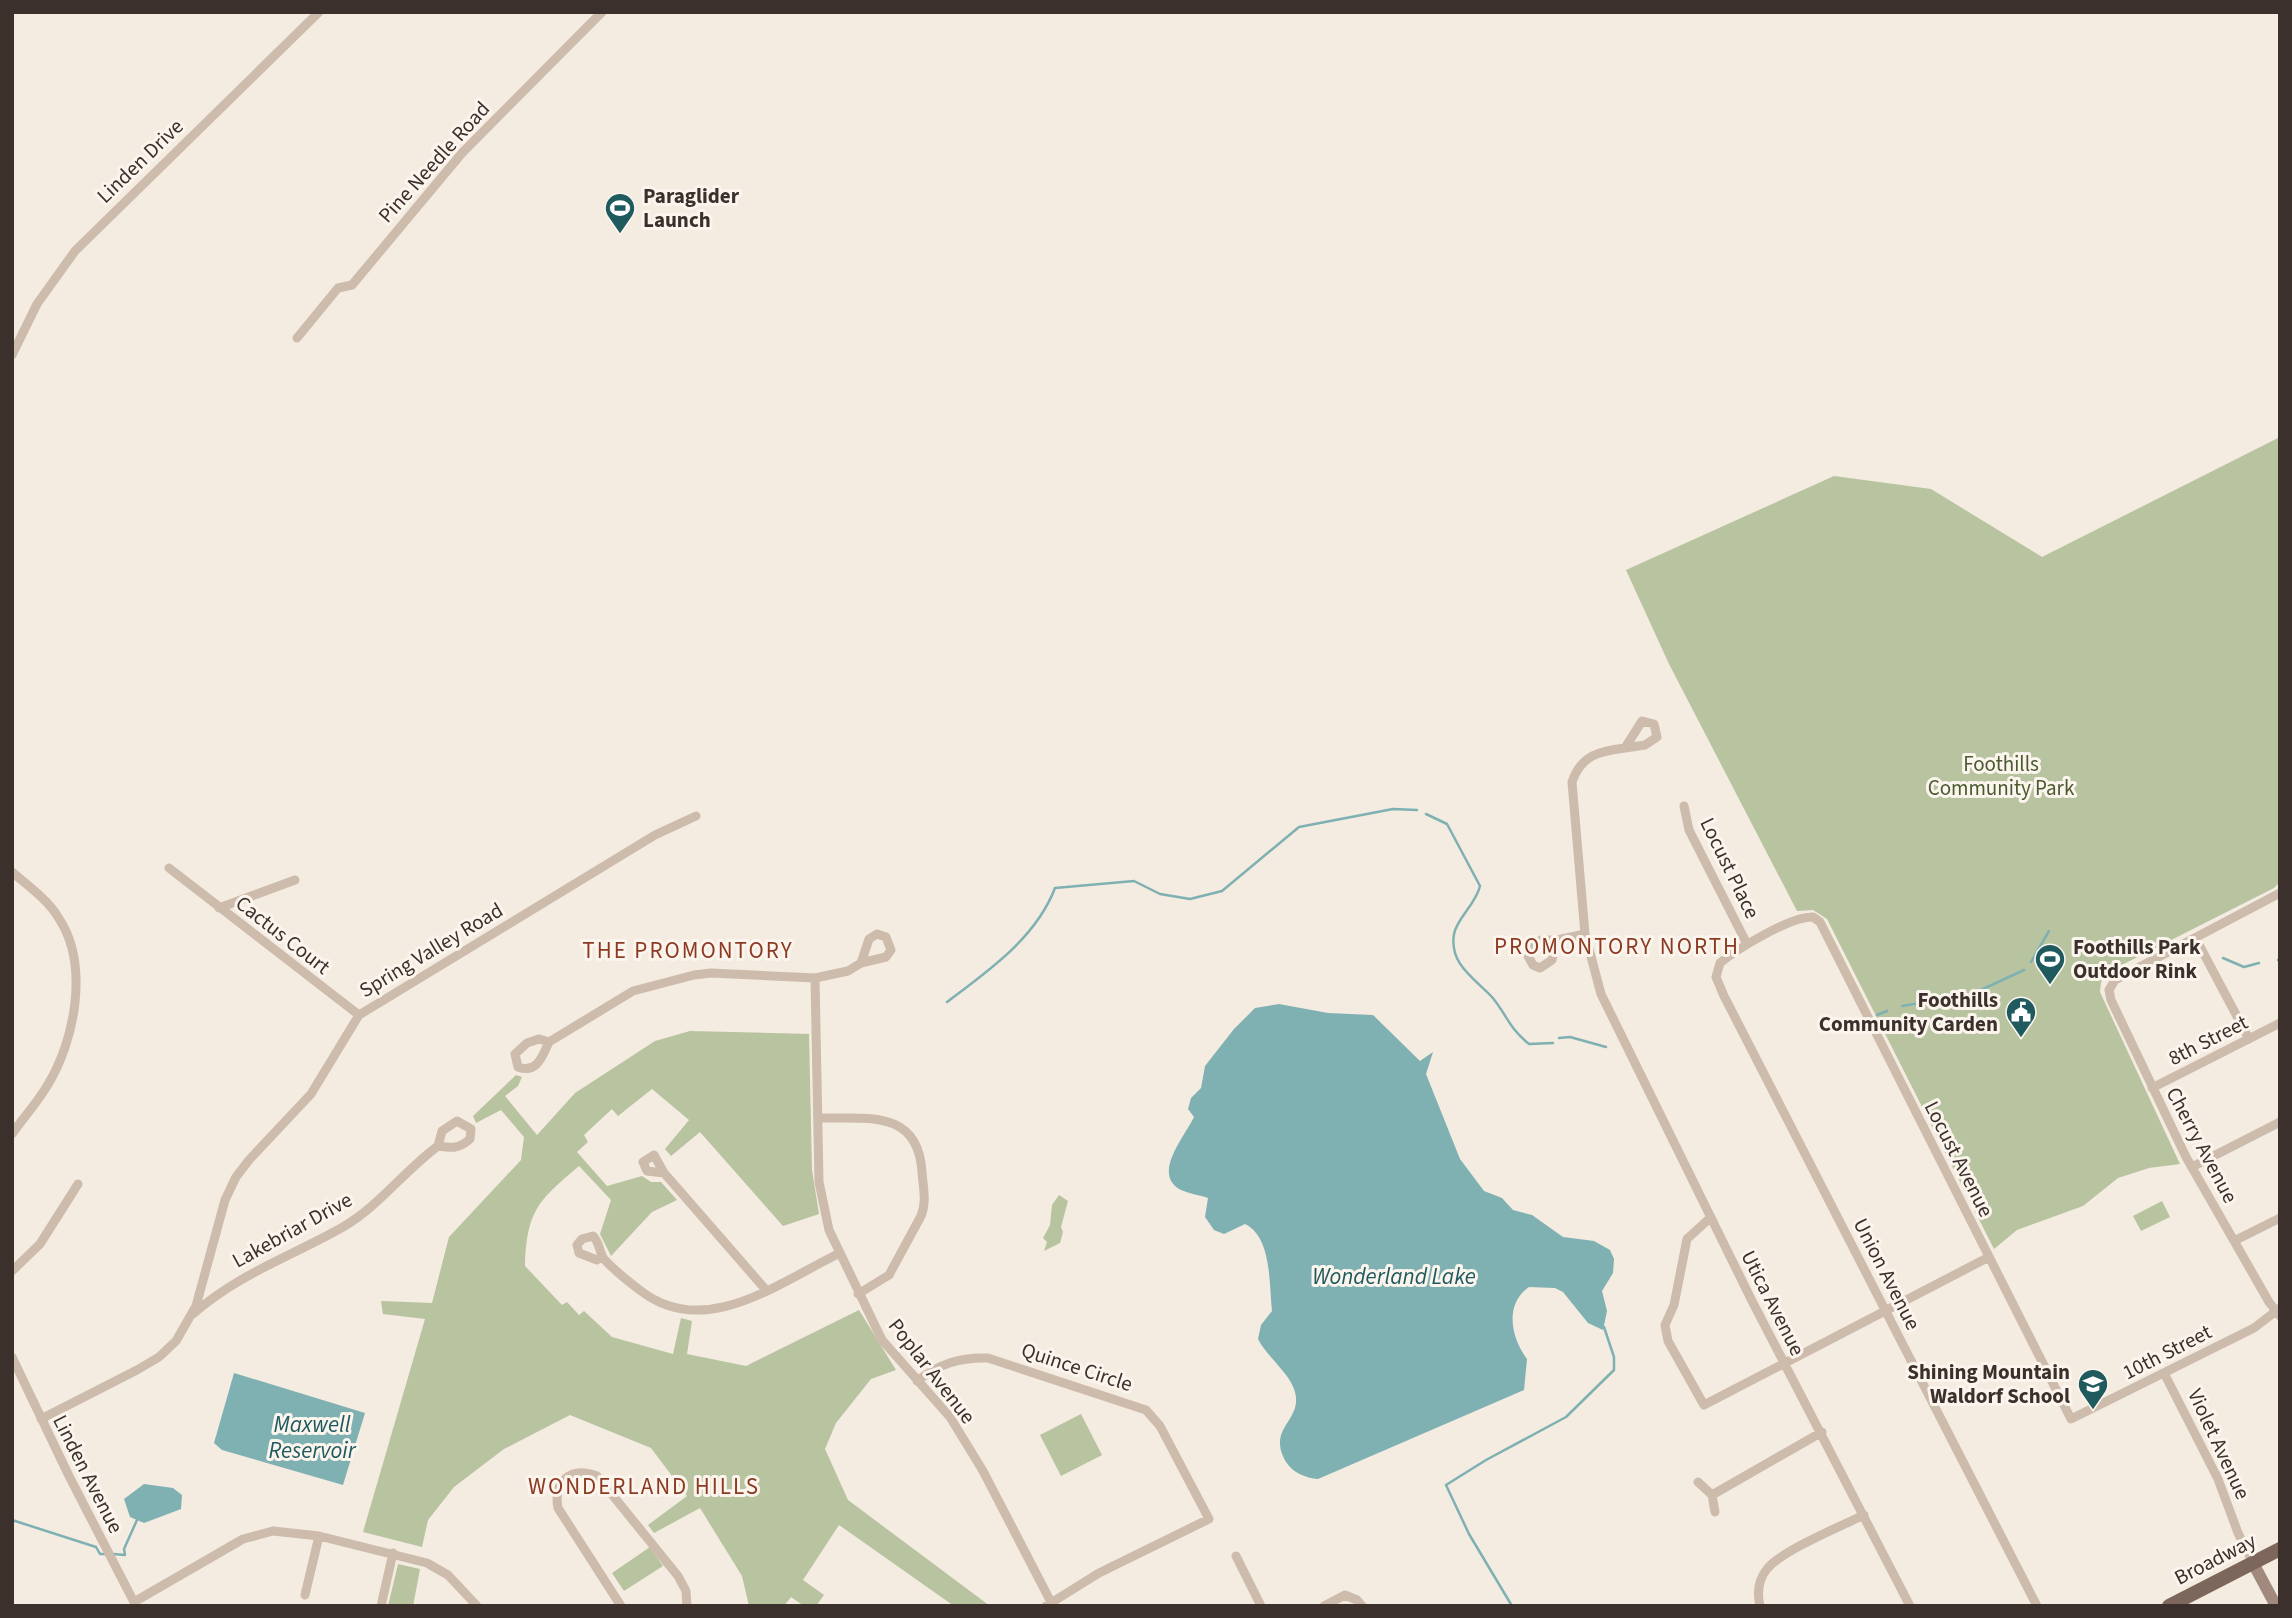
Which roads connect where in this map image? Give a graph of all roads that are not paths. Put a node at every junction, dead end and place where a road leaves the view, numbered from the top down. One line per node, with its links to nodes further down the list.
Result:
1 (319, 12): 4 (street, Linden Drive)
2 (602, 12): 3 (street, Pine Needle Road)
3 (297, 338)
4 (12, 355)
5 (1625, 748): 13 (street)
6 (1684, 806): 16 (street, Locust Place)
7 (696, 816): 19 (street, Spring Valley Road)
8 (169, 868): 12 (street, Cactus Court)
9 (12, 872): 26 (street)
10 (295, 880): 12 (street, Cactus Court)
11 (2280, 893): 14 (street)
12 (219, 908): 19 (street, Cactus Court)
13 (1585, 934): 15 (street); 31 (street, Utica Avenue)
14 (2196, 939): 21 (street); 23 (street, Cherry Avenue)
15 (1557, 940)
16 (1747, 944): 36 (street, Locust Avenue); 40 (street, Union Avenue)
17 (861, 963): 18 (street)
18 (815, 978): 22 (street); 24 (street, Poplar Avenue)
19 (359, 1015): 42 (street, Spring Valley Road)
20 (2280, 1023): 21 (street, 8th Street)
21 (2249, 1039): 23 (street, 8th Street)
22 (549, 1042)
23 (2152, 1088): 28 (street, Cherry Avenue)
24 (818, 1118): 34 (street, Poplar Avenue); 39 (street)
25 (2280, 1122): 28 (street)
26 (12, 1134)
27 (438, 1146): 42 (street, Lakebriar Drive)
28 (2192, 1167): 33 (street, Cherry Avenue)
29 (664, 1173): 38 (street)
30 (78, 1184): 37 (street)
31 (1710, 1218): 44 (street, Utica Avenue); 44 (street)
32 (2280, 1218): 33 (street)
33 (2234, 1241): 41 (street, Cherry Avenue)
34 (838, 1254): 38 (street); 39 (street, Poplar Avenue)
35 (602, 1257): 38 (street)
36 (1989, 1257): 40 (street); 48 (street, Locust Avenue)
37 (12, 1271)
38 (766, 1290)
39 (858, 1294): 46 (street, Poplar Avenue)
40 (1886, 1311): 44 (street); 71 (street, Union Avenue)
41 (2278, 1311): 45 (street, 10th Street)
42 (192, 1315): 47 (street, Spring Valley Road)
43 (12, 1356): 47 (street, Linden Avenue)
44 (1785, 1364): 49 (street, Utica Avenue)
45 (2164, 1373): 48 (street, 10th Street); 58 (street, Violet Avenue)
46 (917, 1381): 61 (street, Poplar Avenue); 61 (street, Quince Circle)
47 (41, 1419): 60 (street, Linden Avenue)
48 (2071, 1419)
49 (1822, 1432): 51 (street); 53 (street, Utica Avenue)
50 (1698, 1482): 51 (street)
51 (1713, 1495): 52 (street)
52 (1715, 1512)
53 (1864, 1515): 62 (street, Utica Avenue); 70 (street)
54 (319, 1536): 56 (street); 59 (street); 60 (street)
55 (2280, 1549): 58 (main road, Broadway)
56 (393, 1553): 63 (street); 64 (street)
57 (1236, 1556): 67 (street)
58 (2253, 1563): 72 (main road, Broadway); 73 (street, Violet Avenue)
59 (305, 1595)
60 (135, 1604)
61 (1050, 1605)
62 (1907, 1605)
63 (381, 1606)
64 (477, 1606)
65 (621, 1606): 66 (street)
66 (687, 1606)
67 (1261, 1606)
68 (1324, 1606): 69 (street)
69 (1362, 1606)
70 (1760, 1606)
71 (2038, 1606)
72 (2169, 1606)
73 (2276, 1606)

